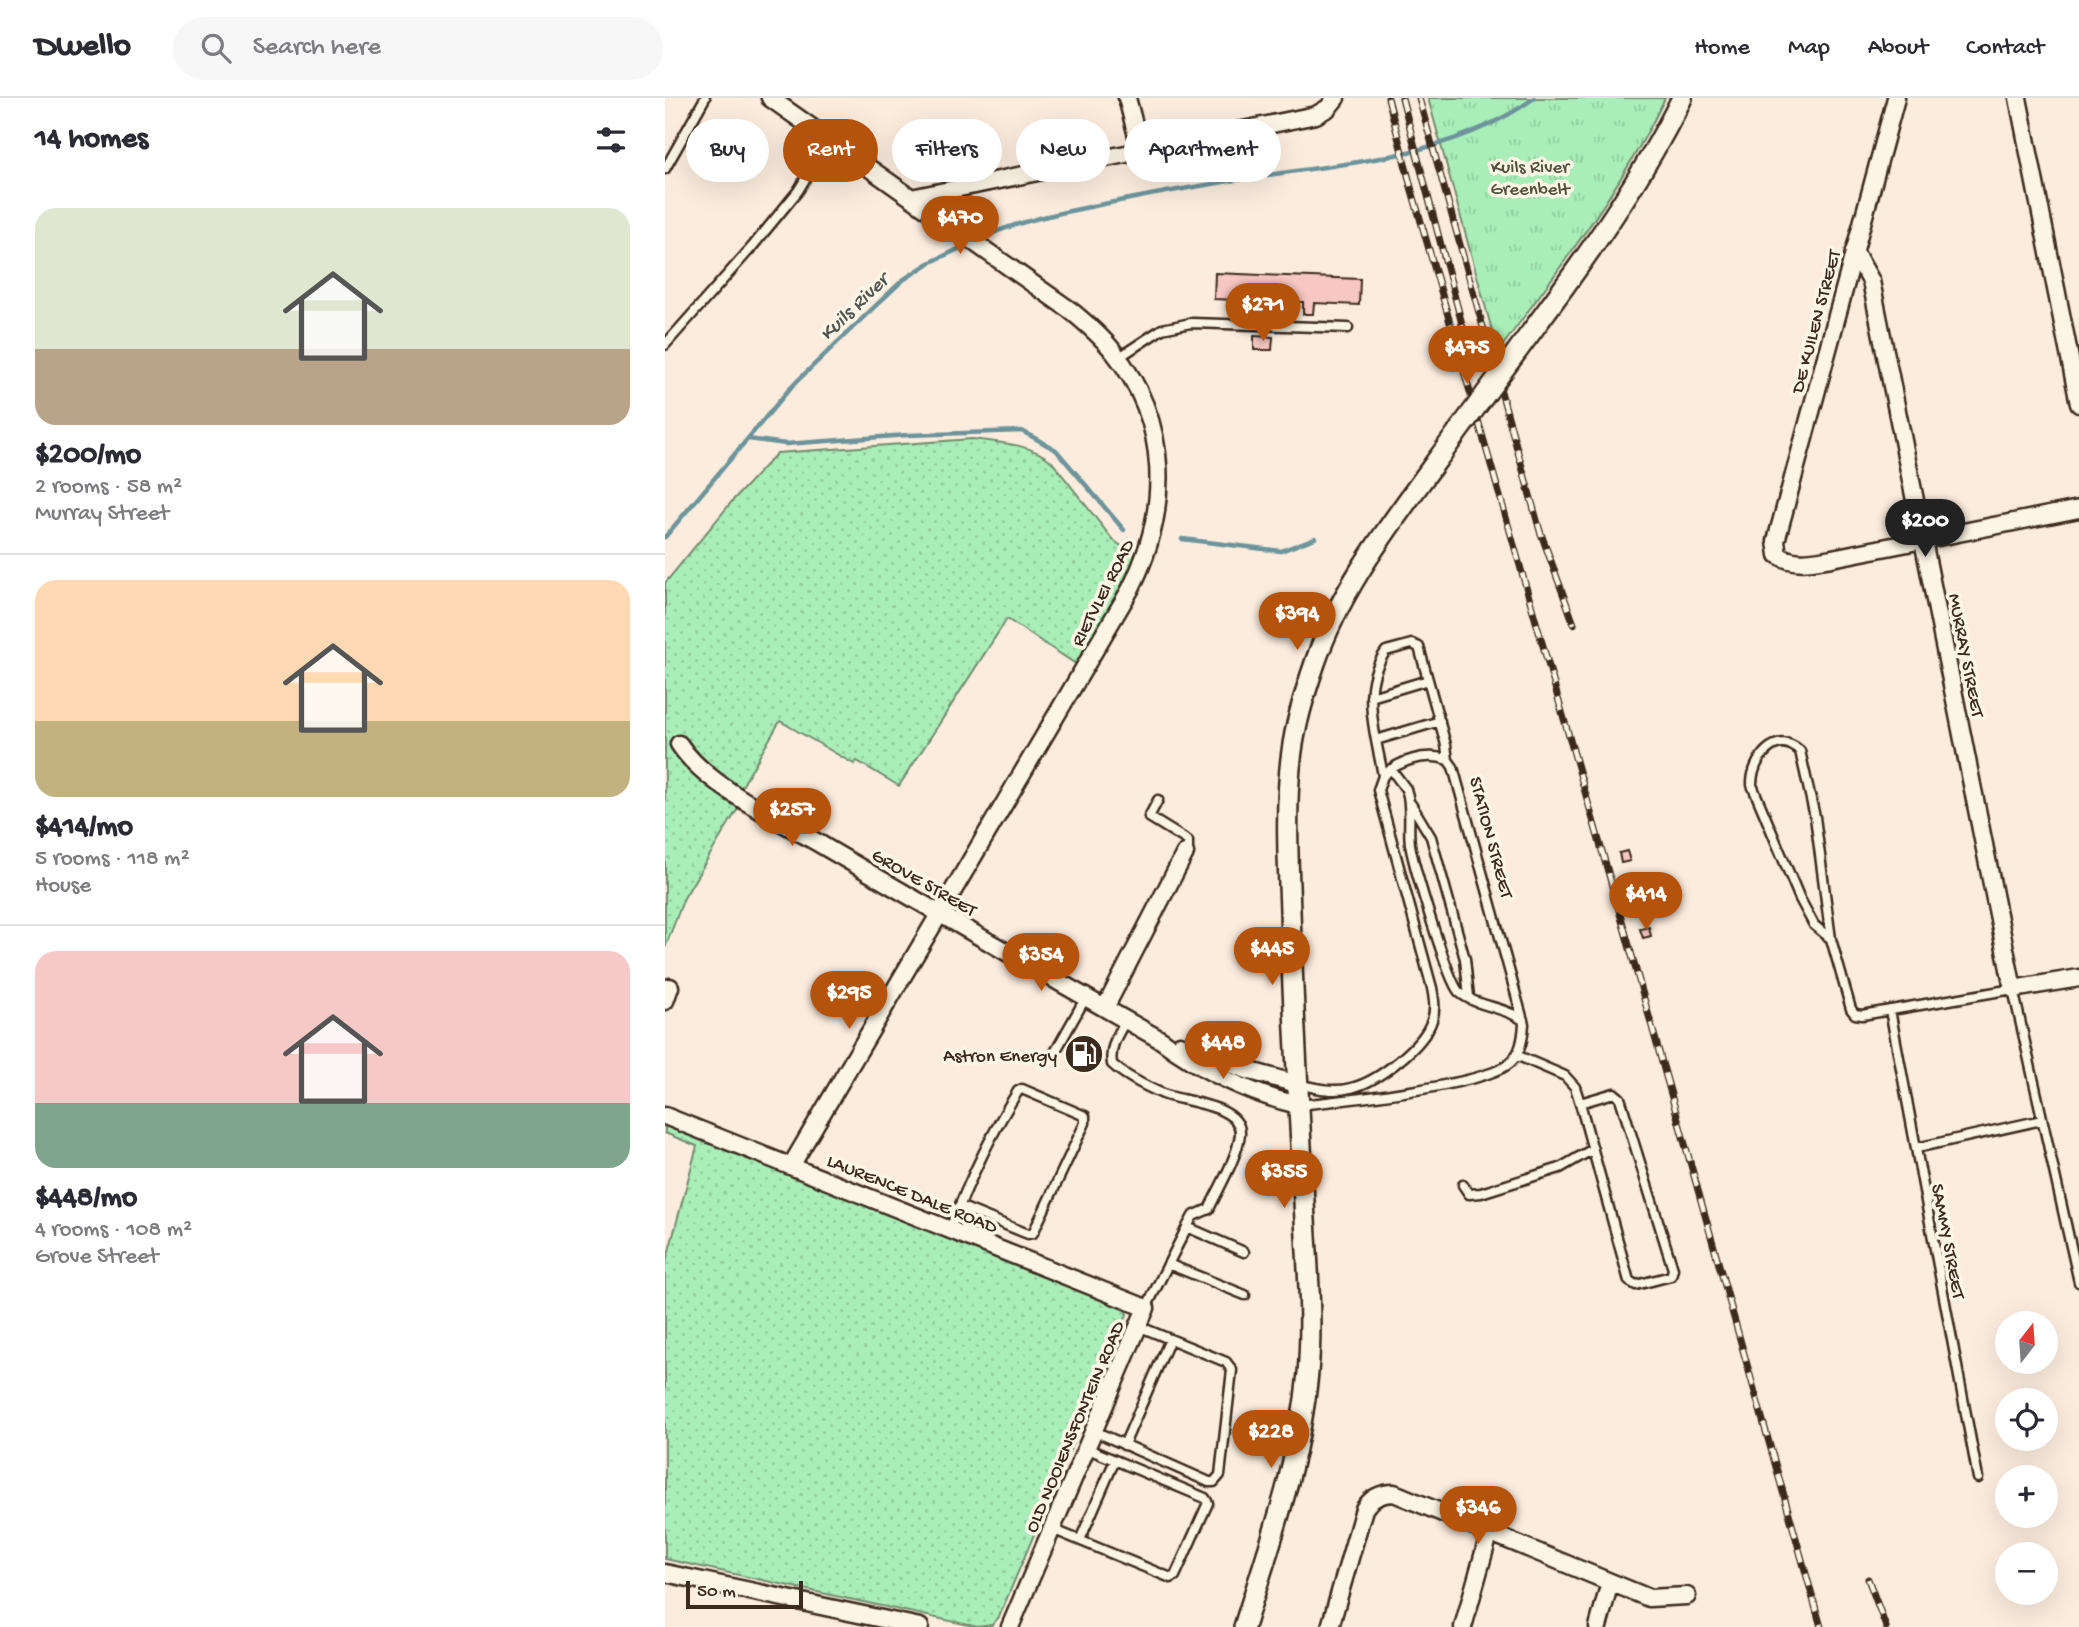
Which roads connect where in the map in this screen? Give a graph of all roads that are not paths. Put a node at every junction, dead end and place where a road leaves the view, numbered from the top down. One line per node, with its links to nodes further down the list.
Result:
1 (705, 98): 12 (lane)
2 (770, 98): 8 (street, RIETVLEI ROAD)
3 (1127, 98): 9 (street)
4 (1336, 98): 10 (street)
5 (1682, 98): 47 (street, bridge)
6 (1896, 98): 16 (street, DE KUILEN STREET)
7 (2018, 98): 20 (street)
8 (800, 119)
9 (1133, 119)
10 (1281, 122)
11 (1124, 154): 15 (street)
12 (665, 169)
13 (878, 174): 15 (street, RIETVLEI ROAD)
14 (803, 182): 18 (lane)
15 (911, 198): 19 (street, RIETVLEI ROAD)
16 (1854, 251): 22 (street, MURRAY STREET); 22 (street, DE KUILEN STREET)
17 (1348, 328): 19 (lane)
18 (665, 345)
19 (1118, 358): 34 (street, RIETVLEI ROAD)
20 (2079, 404)
21 (2079, 509): 22 (street)
22 (1924, 541): 37 (street, MURRAY STREET)
23 (1428, 680): 24 (lane); 24 (lane); 25 (lane)
24 (1371, 697): 26 (lane)
25 (1440, 721): 26 (lane); 28 (lane)
26 (1376, 740): 30 (lane)
27 (679, 744): 34 (street, GROVE STREET)
28 (1448, 760): 29 (lane, STATION STREET); 43 (lane, STATION STREET)
29 (1391, 769): 30 (lane, STATION STREET); 32 (lane)
30 (1383, 776): 47 (lane)
31 (1158, 800): 33 (lane)
32 (1409, 801): 39 (lane); 39 (lane)
33 (1185, 853): 40 (street)
34 (939, 914): 38 (street, GROVE STREET); 54 (street, RIETVLEI ROAD)
35 (1831, 939): 35 (lane); 41 (lane)
36 (2079, 978): 37 (street)
37 (2013, 989): 41 (lane); 51 (lane)
38 (1086, 997): 40 (street, GROVE STREET); 45 (lane)
39 (1469, 998): 43 (lane)
40 (1105, 1007): 42 (street, GROVE STREET)
41 (1891, 1010): 52 (lane, SAMMY STREET)
42 (1126, 1020): 44 (street, GROVE STREET); 57 (lane)
43 (1523, 1020): 46 (lane, STATION STREET)
44 (1161, 1040): 47 (street, GROVE STREET); 49 (street, GROVE STREET)
45 (1054, 1054)
46 (1516, 1055): 48 (lane); 49 (lane)
47 (1297, 1084): 49 (street)
48 (1580, 1103): 53 (lane); 53 (lane)
49 (1299, 1105): 79 (street)
50 (665, 1116): 54 (street, LAURENCE DALE ROAD)
51 (2042, 1120): 52 (lane); 61 (lane)
52 (1916, 1148): 70 (lane, SAMMY STREET)
53 (1593, 1149): 55 (lane)
54 (791, 1166): 58 (street, LAURENCE DALE ROAD)
55 (1463, 1185)
56 (959, 1206): 56 (lane); 58 (lane)
57 (1187, 1227): 59 (lane); 60 (lane, OLD NOOIENSFONTEIN ROAD)
58 (950, 1229): 63 (street, LAURENCE DALE ROAD)
59 (1244, 1252)
60 (1168, 1264): 62 (lane); 63 (lane, OLD NOOIENSFONTEIN ROAD)
61 (2079, 1282)
62 (1245, 1295)
63 (1146, 1308): 64 (street, OLD NOOIENSFONTEIN ROAD)
64 (1139, 1326): 65 (lane); 66 (street, OLD NOOIENSFONTEIN ROAD)
65 (1170, 1339): 67 (lane); 67 (lane)
66 (1094, 1431): 67 (lane); 68 (street, OLD NOOIENSFONTEIN ROAD)
67 (1124, 1444)
68 (1086, 1448): 69 (lane); 71 (street, OLD NOOIENSFONTEIN ROAD)
69 (1115, 1461): 73 (lane); 73 (lane)
70 (1978, 1479)
71 (1052, 1529): 73 (lane); 77 (street, OLD NOOIENSFONTEIN ROAD)
72 (1490, 1531): 75 (street); 80 (street); 81 (street)
73 (1080, 1540)
74 (665, 1573): 78 (street)
75 (1610, 1582): 76 (street); 82 (street)
76 (1687, 1596)
77 (1017, 1625)
78 (920, 1627)
79 (1244, 1627)
80 (1330, 1627)
81 (1464, 1627)
82 (1598, 1627)

